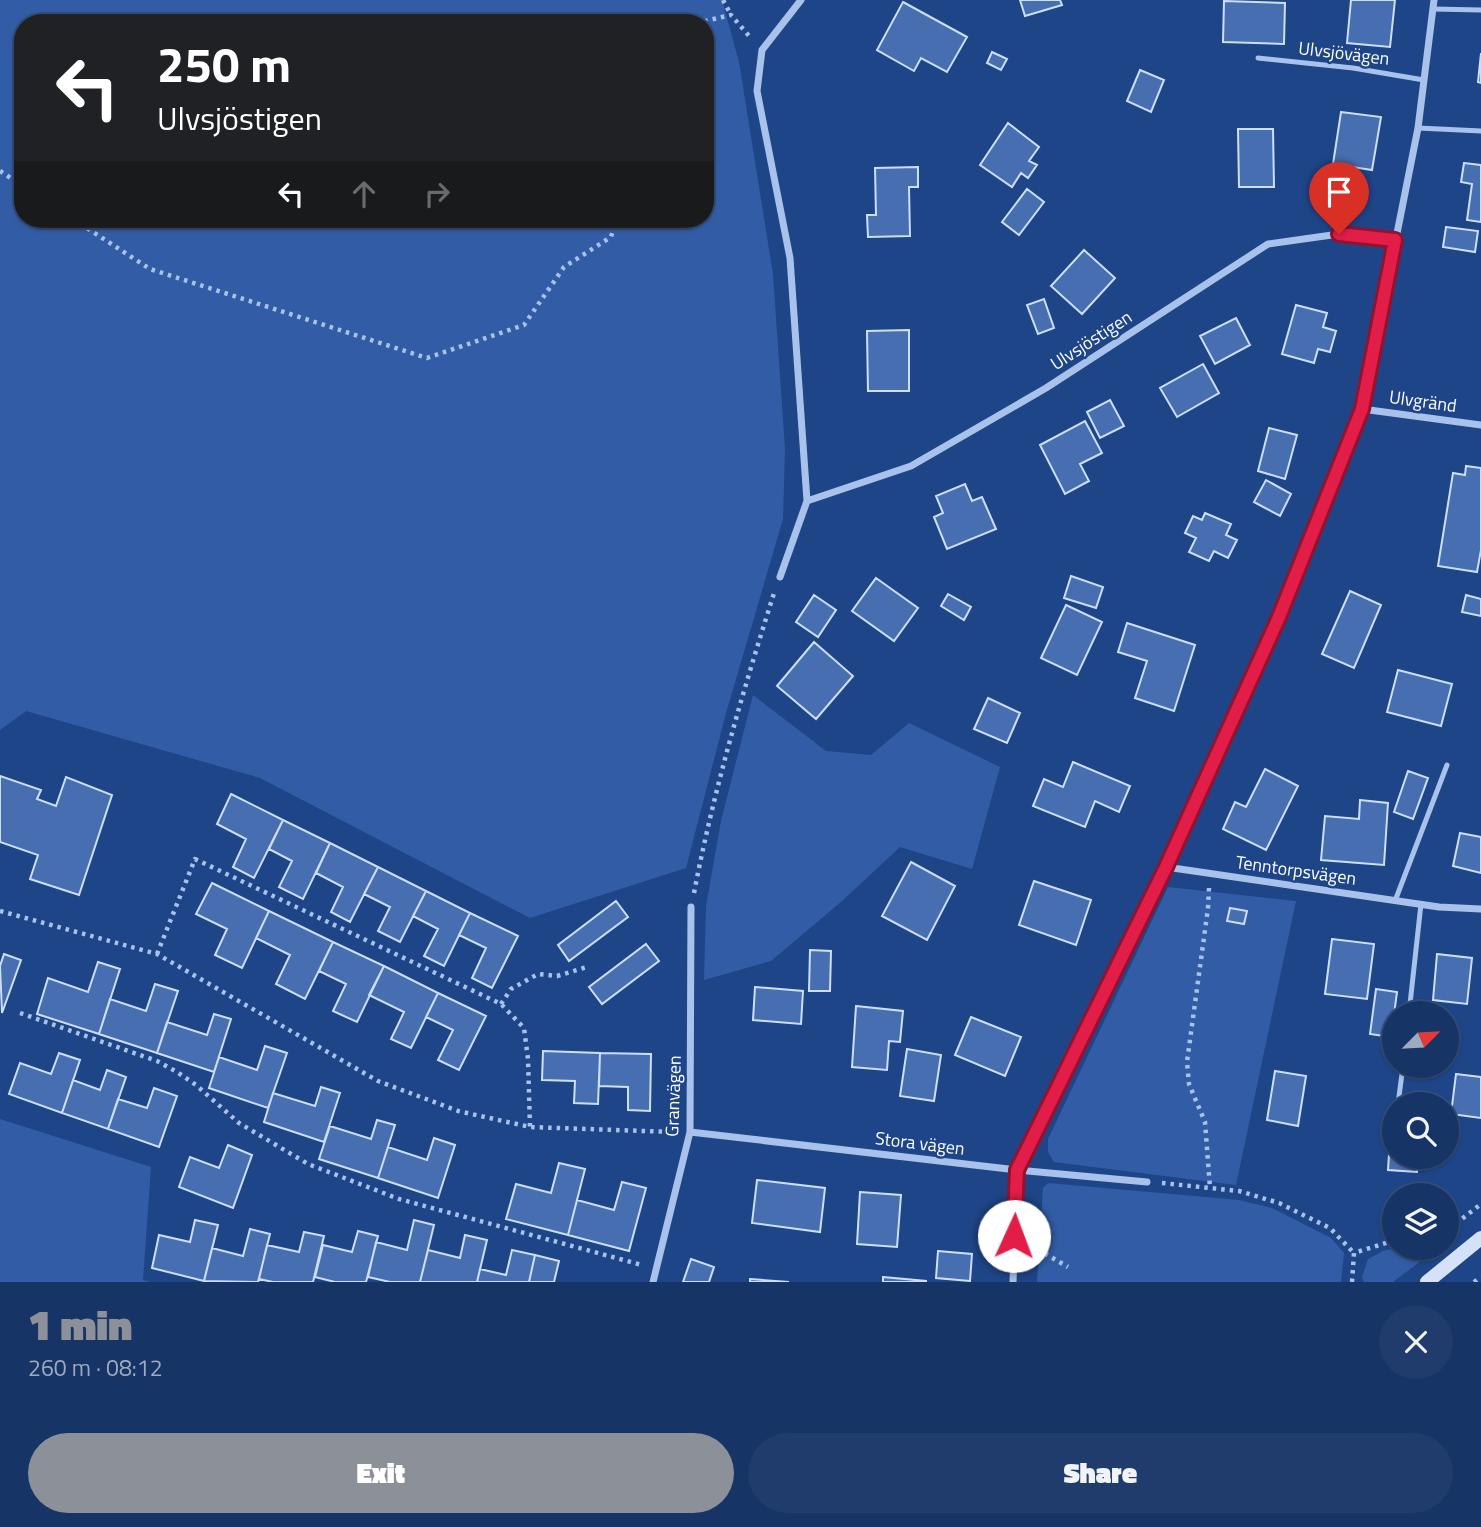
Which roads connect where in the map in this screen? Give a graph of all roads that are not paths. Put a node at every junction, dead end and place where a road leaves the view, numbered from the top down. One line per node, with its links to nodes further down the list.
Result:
1 (801, 0): 12 (street)
2 (1434, 0): 3 (street)
3 (1433, 9): 4 (lane); 6 (street)
4 (1481, 10)
5 (1258, 58): 6 (lane, Ulvsjövägen)
6 (1424, 80): 7 (street)
7 (1418, 128): 8 (lane); 9 (street)
8 (1481, 131)
9 (1395, 240): 10 (street); 12 (street, Ulvsjöstigen)
10 (1362, 409): 11 (street, Ulvgränd); 15 (street)
11 (1481, 425)
12 (807, 501): 13 (street)
13 (780, 577)
14 (1447, 765): 16 (lane)
15 (1166, 867): 16 (street, Tenntorpsvägen); 22 (street)
16 (1395, 901): 17 (street, Tenntorpsvägen)
17 (1421, 904): 19 (street, Tenntorpsvägen); 20 (lane)
18 (691, 907): 21 (street, Granvägen)
19 (1481, 909)
20 (1410, 1001)
21 (690, 1132): 22 (street, Stora vägen); 25 (street, Granvägen)
22 (1017, 1170): 23 (street, Stora vägen); 26 (street)
23 (1147, 1182)
24 (1481, 1238): 27 (main road)
25 (653, 1282)
26 (1013, 1282)
27 (1427, 1282)

